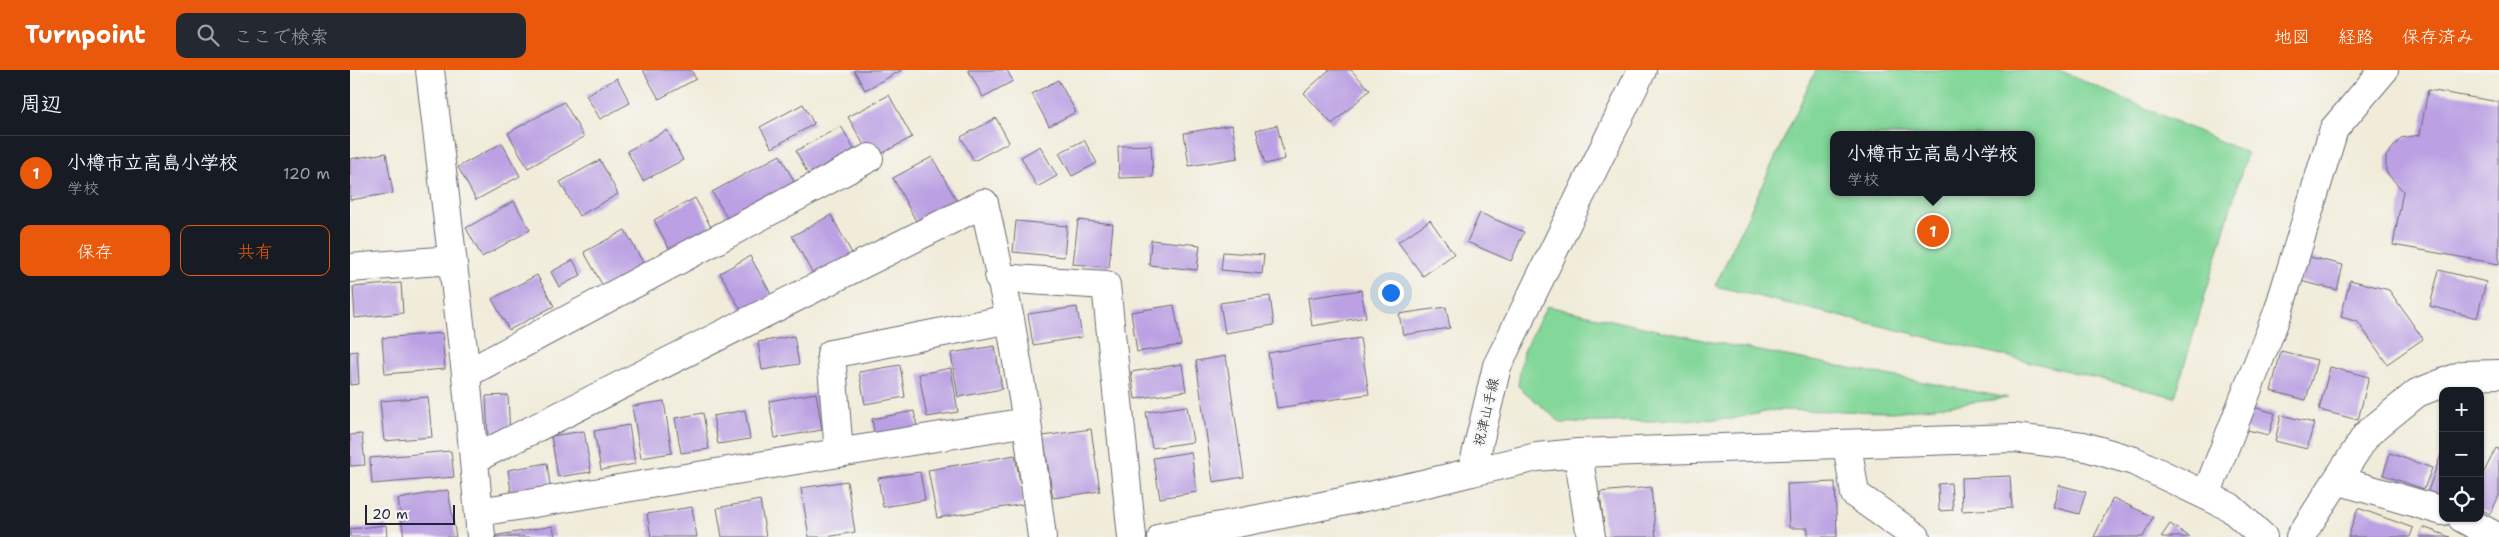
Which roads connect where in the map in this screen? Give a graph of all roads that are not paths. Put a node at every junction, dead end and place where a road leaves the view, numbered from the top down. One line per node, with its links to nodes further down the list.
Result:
1 (430, 70): 5 (street)
2 (1642, 70): 16 (street, 祝津山手線)
3 (2384, 70): 18 (street)
4 (869, 158): 10 (street)
5 (451, 260): 6 (street); 10 (street)
6 (350, 268)
7 (999, 278): 8 (street); 15 (street); 24 (street)
8 (1010, 319): 11 (street); 13 (street)
9 (2497, 371): 17 (street)
10 (466, 374): 15 (street)
11 (1027, 422): 13 (street); 23 (street)
12 (1847, 444): 14 (street); 18 (street); 27 (street)
13 (839, 453): 21 (street)
14 (1578, 453): 16 (street); 26 (street)
15 (474, 459): 21 (street)
16 (1472, 472): 22 (street)
17 (2337, 480): 19 (street); 29 (street)
18 (2206, 496): 28 (street)
19 (2439, 510)
20 (2469, 522): 30 (street)
21 (480, 524)
22 (1278, 526): 25 (street)
23 (1042, 537)
24 (1132, 537)
25 (1162, 537)
26 (1591, 537)
27 (1916, 537)
28 (2264, 537)
29 (2300, 537)
30 (2497, 537)

